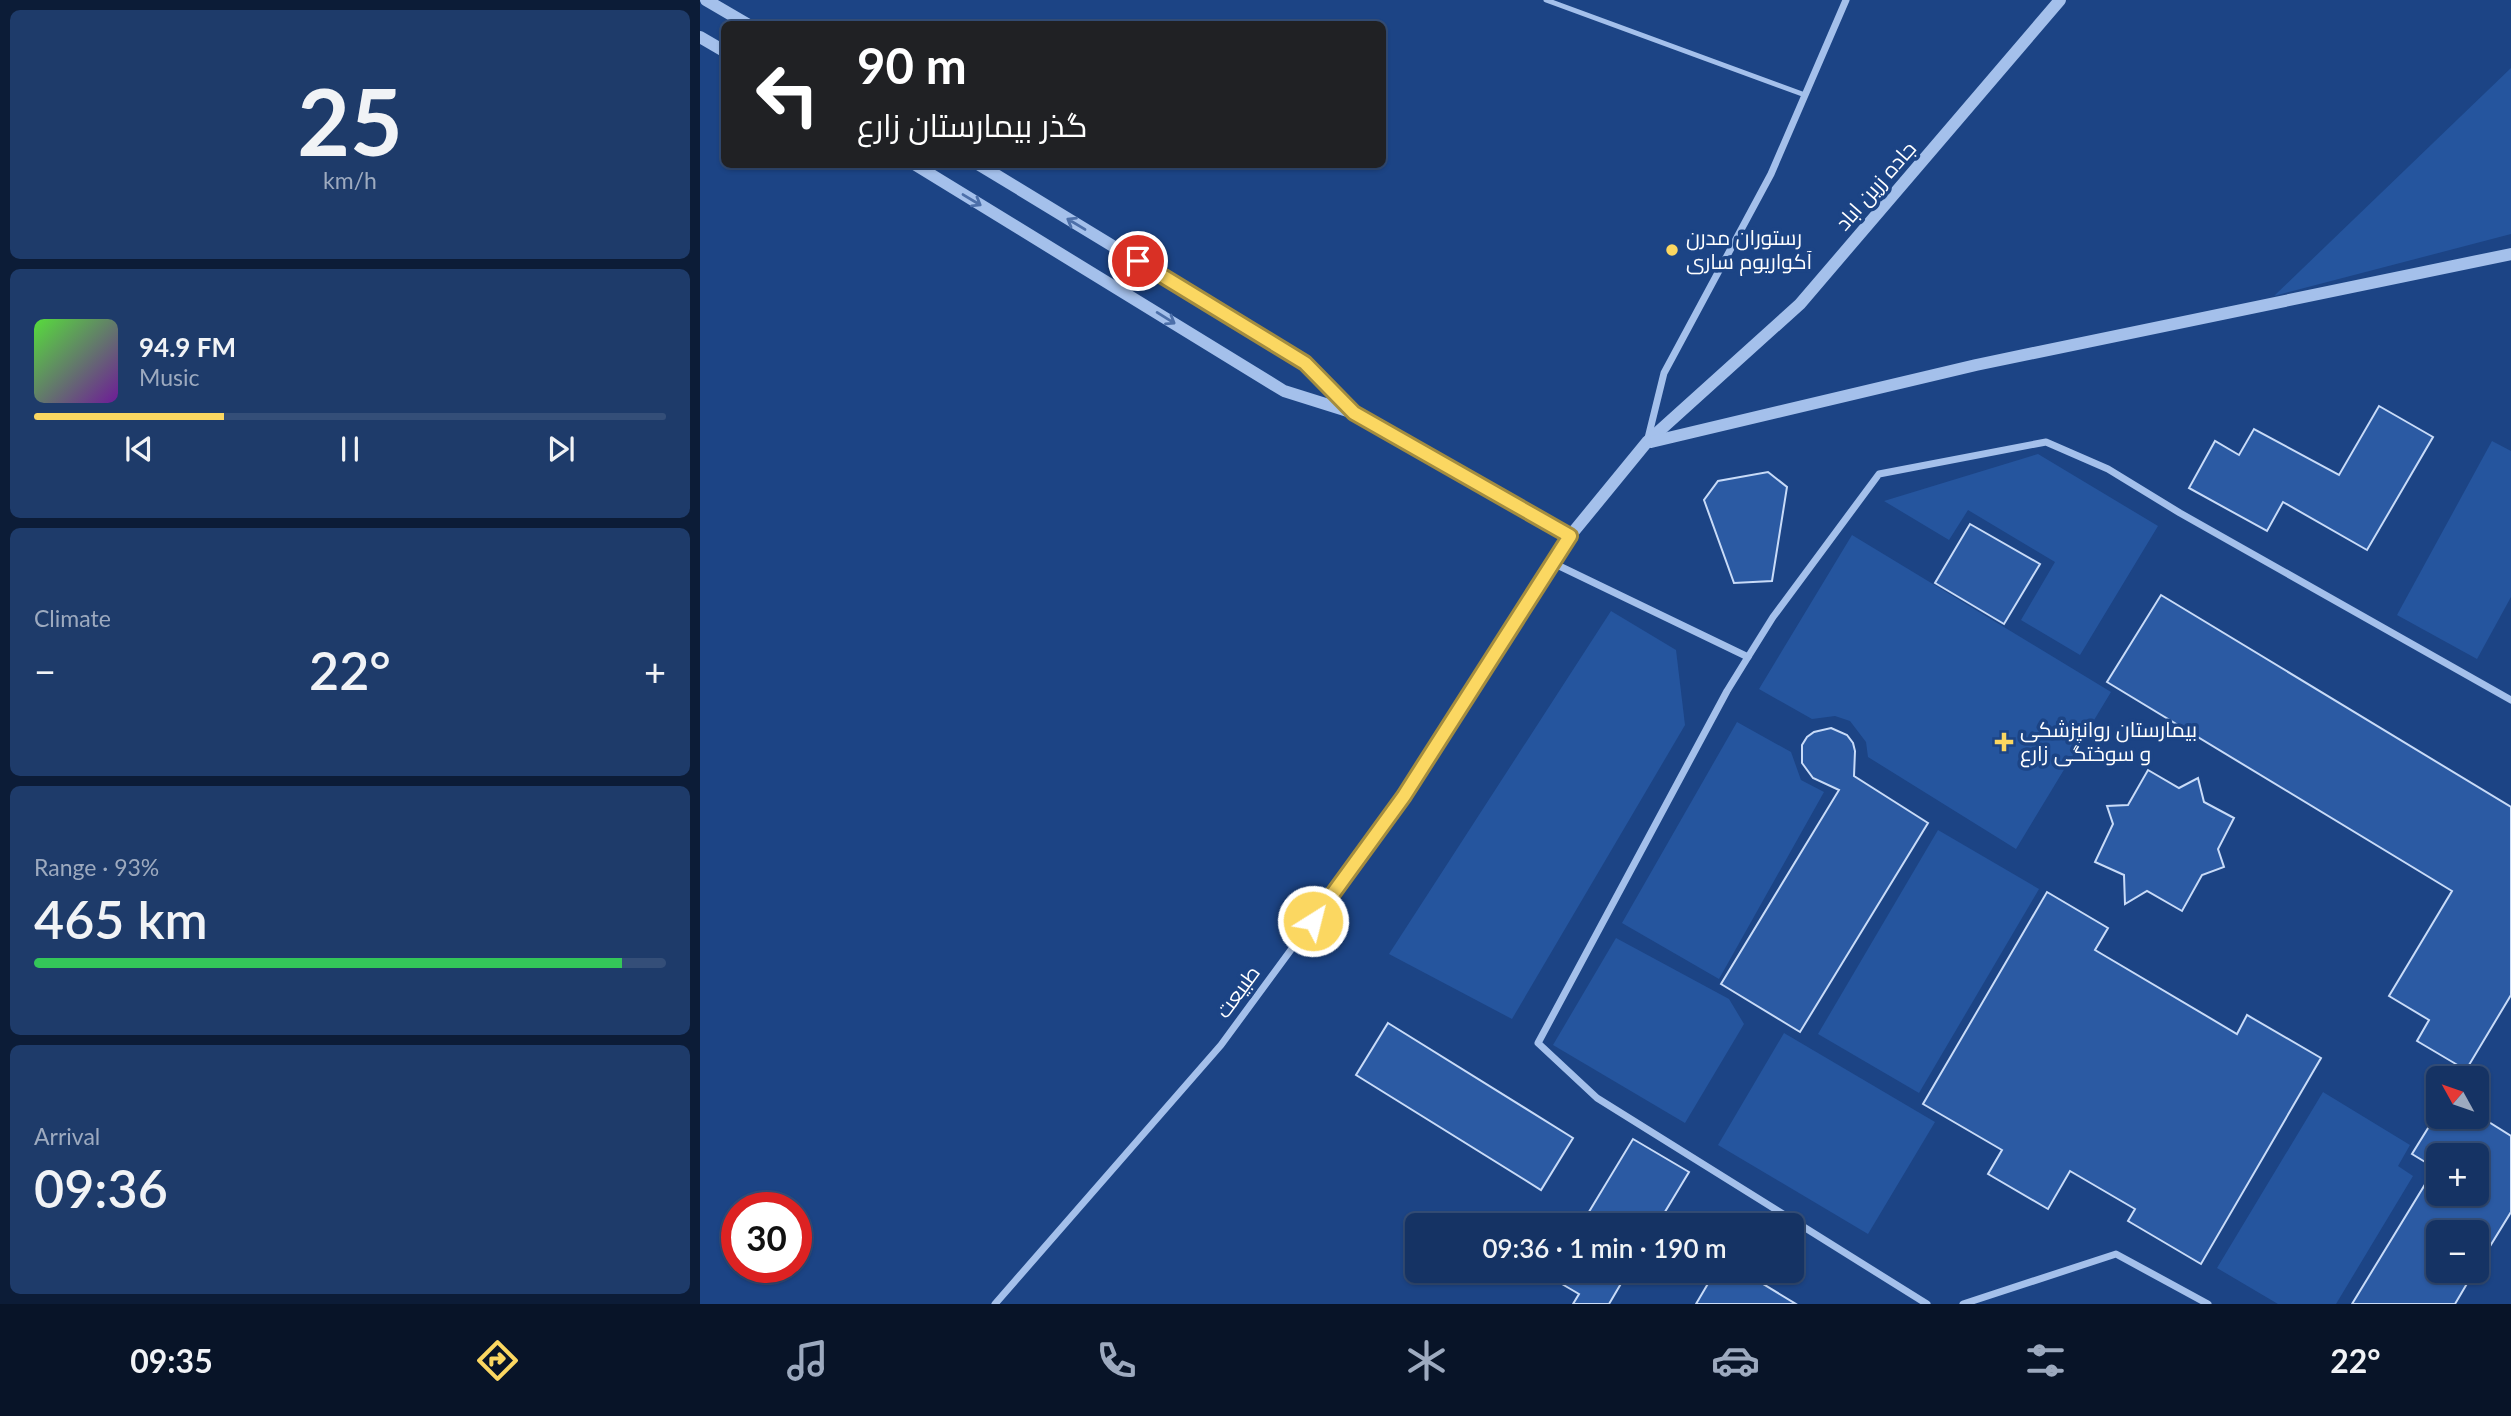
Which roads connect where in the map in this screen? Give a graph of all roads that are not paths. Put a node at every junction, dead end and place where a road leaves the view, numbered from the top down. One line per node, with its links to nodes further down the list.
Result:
1 (706, 0): 5 (street)
2 (1546, 0): 8 (lane)
3 (1846, 0): 8 (street)
4 (2060, 0): 13 (street, جاده زرین اباد)
5 (742, 21)
6 (700, 37): 7 (street)
7 (721, 49)
8 (1805, 95): 13 (street)
9 (921, 168): 12 (street, one-way to 12)
10 (985, 168): 12 (street, one-way to 10)
11 (2511, 254): 13 (street)
12 (1354, 413): 14 (street)
13 (1647, 442): 14 (street, جاده زرین اباد)
14 (1570, 536): 15 (street, طبیعت)
15 (1553, 563): 16 (street); 18 (street, طبیعت)
16 (1748, 657): 17 (street); 19 (street)
17 (2511, 700)
18 (995, 1304)
19 (1927, 1304)
20 (1963, 1304): 21 (street)
21 (2208, 1304)

